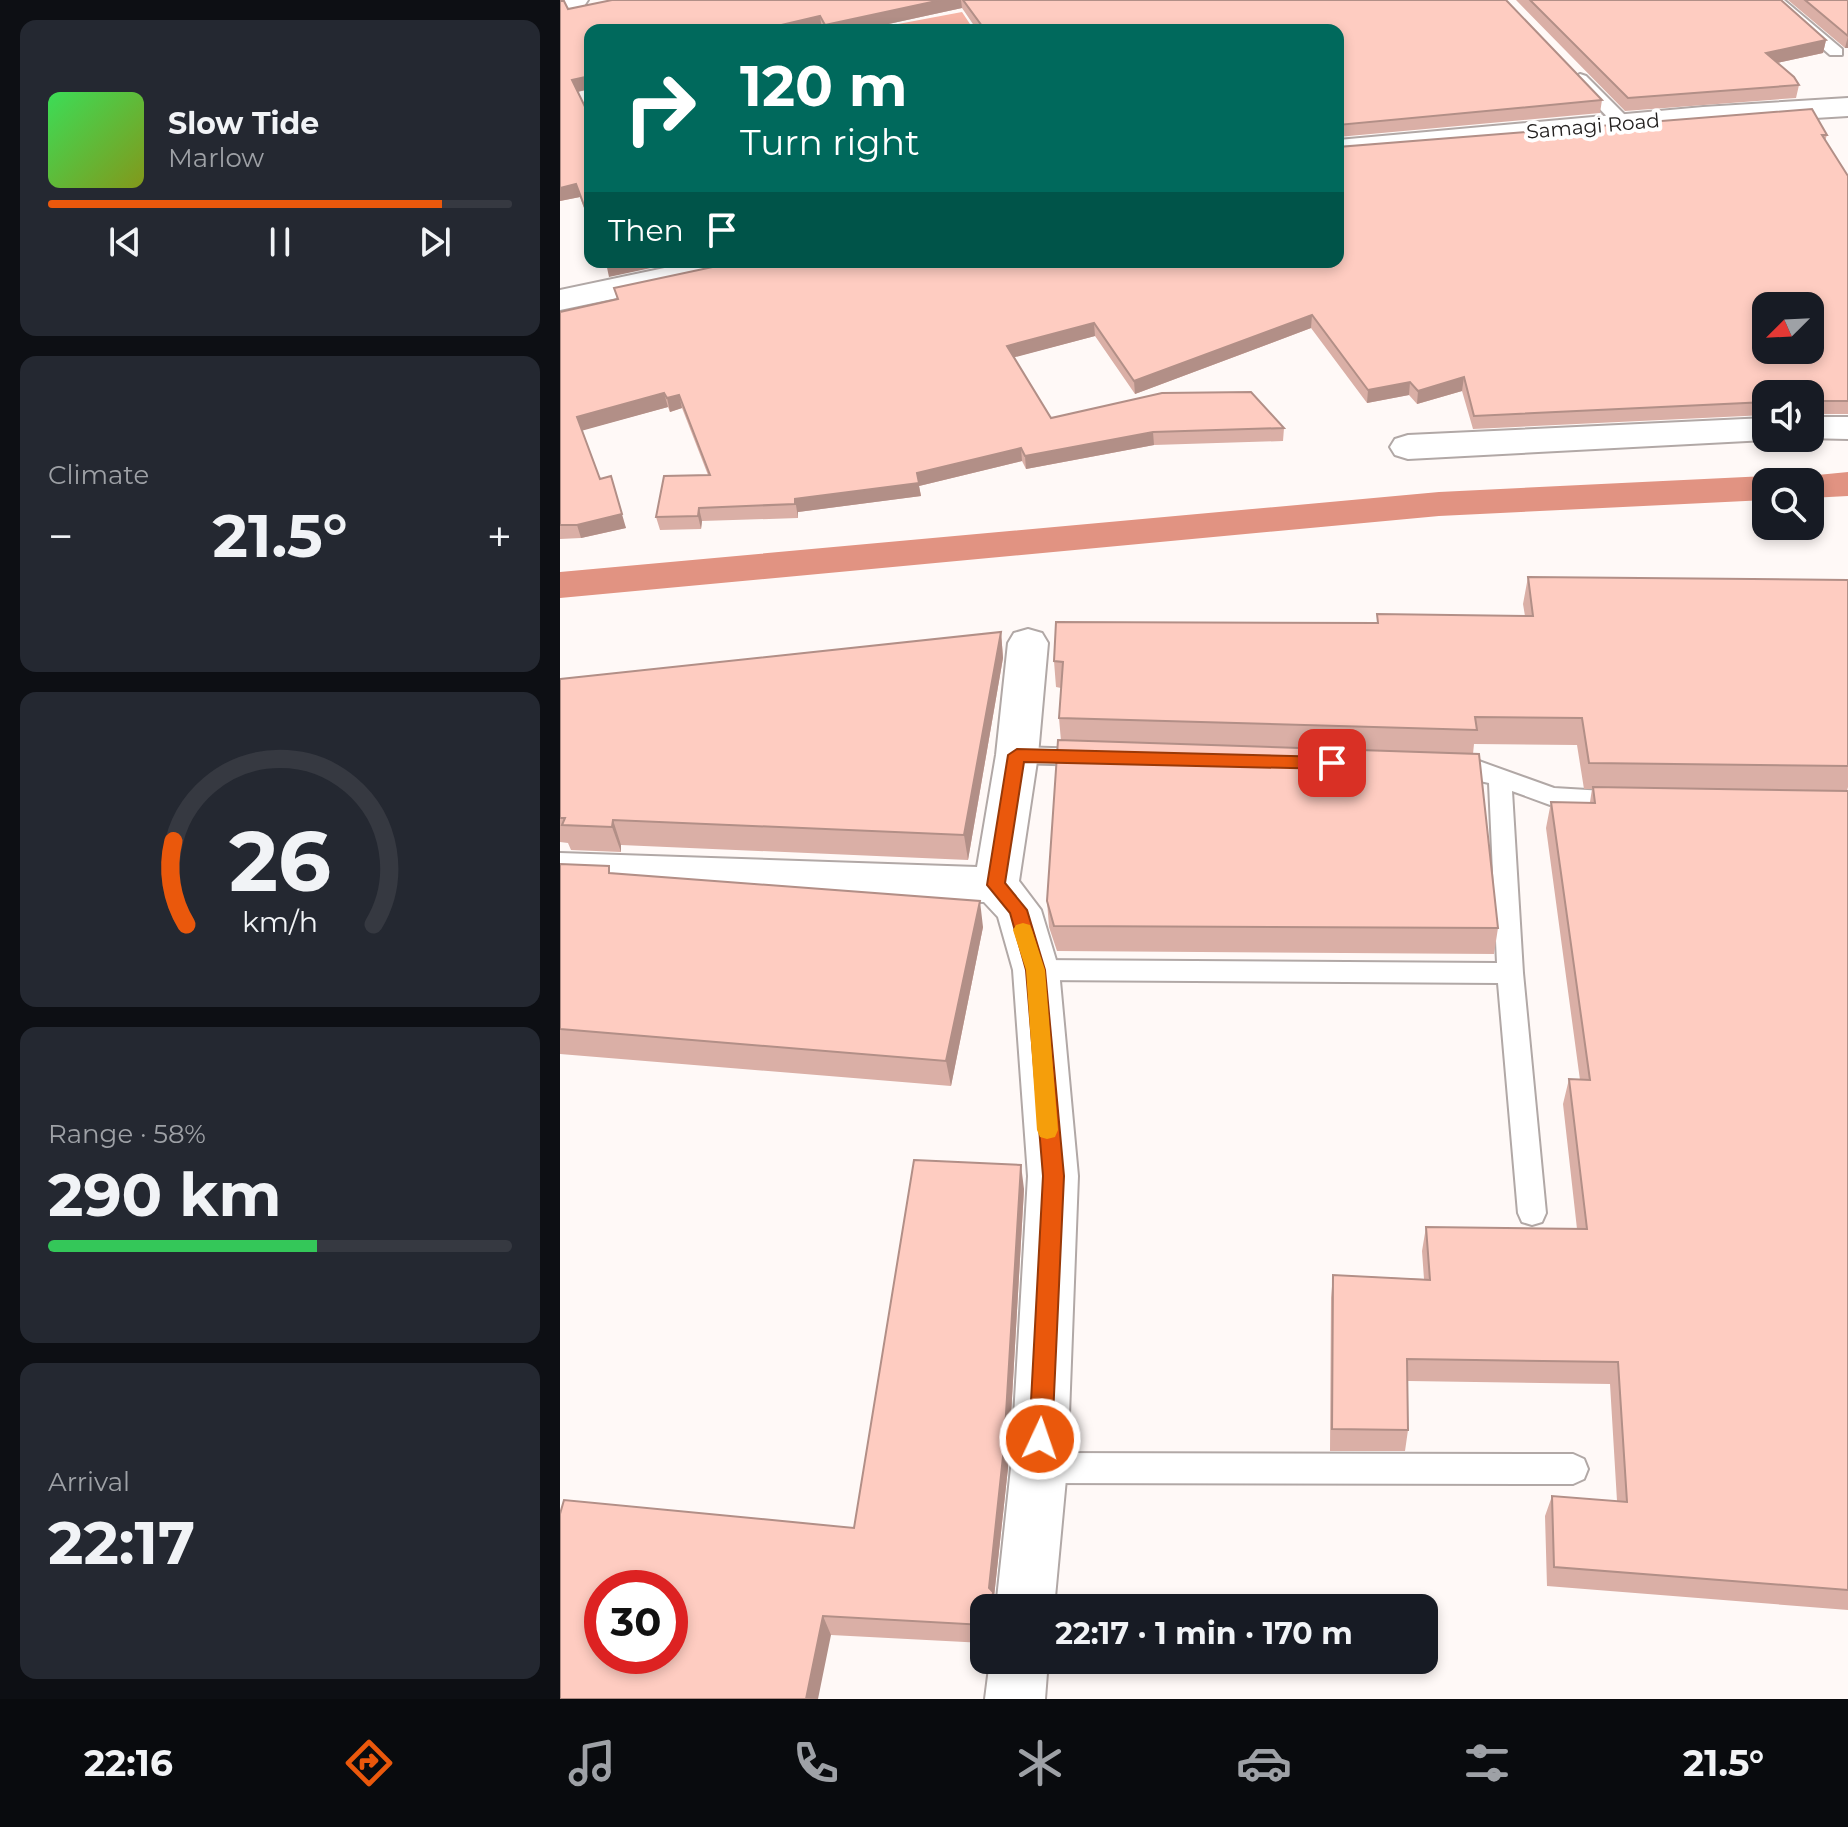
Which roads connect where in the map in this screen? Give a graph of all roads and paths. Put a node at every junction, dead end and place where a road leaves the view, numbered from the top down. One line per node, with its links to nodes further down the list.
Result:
1 (574, 0): 3 (street)
2 (1775, 0): 4 (lane)
3 (560, 3)
4 (1836, 52)
5 (1569, 68): 7 (lane)
6 (1848, 107): 7 (street, Samagi Road)
7 (1623, 123): 8 (street, Samagi Road)
8 (1344, 148)
9 (712, 268): 10 (street)
10 (560, 300)
11 (1824, 428): 12 (street)
12 (1848, 428)
13 (1752, 430): 14 (street)
14 (1408, 447)
15 (1028, 643): 16 (street)
16 (1017, 755): 17 (lane); 22 (street)
17 (1111, 757)
18 (1426, 765): 19 (lane)
19 (1500, 778): 20 (lane); 24 (lane)
20 (1644, 802)
21 (560, 870): 22 (street)
22 (996, 885): 23 (street)
23 (1036, 970): 24 (lane); 26 (street)
24 (1510, 973): 25 (lane)
25 (1532, 1213)
26 (1039, 1468): 27 (lane); 28 (street)
27 (1573, 1469)
28 (1026, 1594)
29 (1018, 1674): 30 (street)
30 (1015, 1699)

